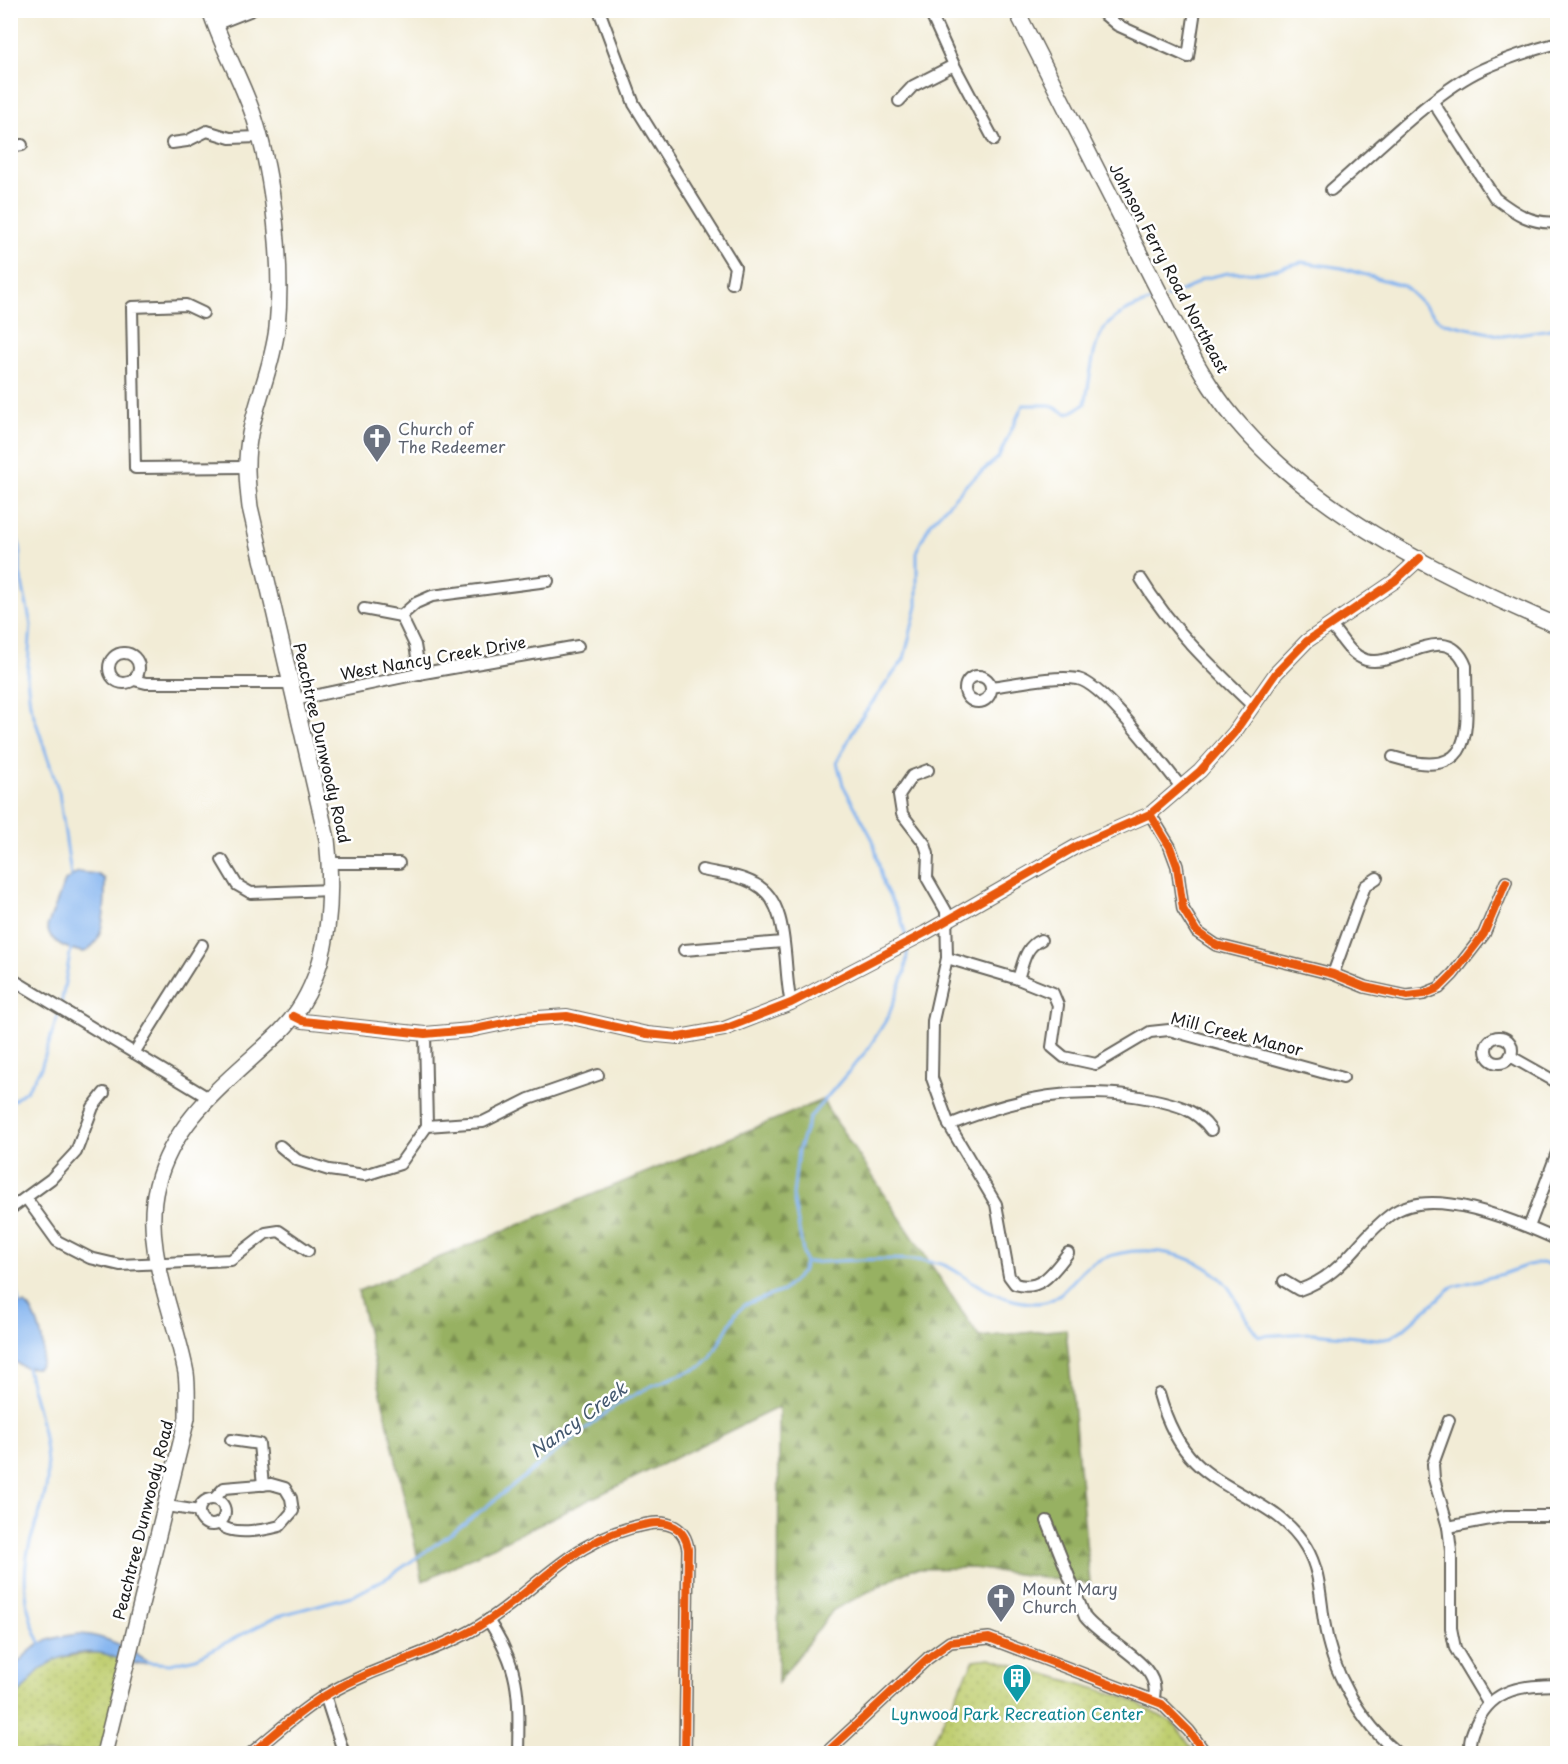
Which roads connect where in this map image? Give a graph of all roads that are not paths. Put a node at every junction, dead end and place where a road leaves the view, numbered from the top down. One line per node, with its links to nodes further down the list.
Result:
1 (252, 10): 7 (street)
2 (599, 10): 19 (street)
3 (929, 10): 9 (street)
4 (1016, 10): 22 (main road, Johnson Ferry Road Northeast)
5 (1099, 10): 6 (street)
6 (1195, 10)
7 (212, 18): 12 (main road, Peachtree Dunwoody Road)
8 (1557, 43): 11 (street)
9 (954, 65): 10 (street); 13 (street)
10 (899, 101)
11 (1433, 102): 17 (street); 18 (street)
12 (259, 137): 14 (street); 21 (main road, Peachtree Dunwoody Road)
13 (994, 140)
14 (172, 143)
15 (22, 145): 16 (street)
16 (10, 147)
17 (1331, 190)
18 (1557, 222)
19 (732, 283)
20 (203, 313): 21 (street)
21 (246, 467): 32 (main road, Peachtree Dunwoody Road)
22 (1420, 558): 27 (street); 28 (main road, Johnson Ferry Road Northeast)
23 (1141, 579): 35 (street)
24 (548, 581): 26 (street)
25 (364, 609): 26 (street)
26 (401, 616): 30 (street)
27 (1330, 625): 35 (street); 36 (street)
28 (1557, 626)
29 (578, 646): 30 (street, West Nancy Creek Drive)
30 (420, 674): 34 (street, West Nancy Creek Drive)
31 (134, 680): 32 (street)
32 (290, 683): 34 (main road, Peachtree Dunwoody Road)
33 (991, 687): 38 (street)
34 (294, 700): 41 (main road, Peachtree Dunwoody Road)
35 (1252, 705): 38 (street)
36 (1393, 757)
37 (928, 770): 47 (street)
38 (1182, 788): 39 (street)
39 (1150, 814): 47 (street); 53 (street)
40 (222, 860): 46 (street)
41 (330, 863): 42 (street); 46 (main road, Peachtree Dunwoody Road)
42 (399, 863)
43 (702, 870): 49 (street)
44 (1377, 878): 53 (street)
45 (1506, 882): 53 (street)
46 (331, 890): 57 (main road, Peachtree Dunwoody Road)
47 (946, 921): 52 (street); 56 (street)
48 (1041, 940): 55 (street)
49 (783, 942): 51 (street); 56 (street)
50 (202, 945): 59 (street)
51 (684, 950)
52 (947, 958): 55 (street, Mill Creek Manor); 66 (street)
53 (1334, 974)
54 (10, 978): 59 (street)
55 (1018, 979): 62 (street, Mill Creek Manor)
56 (791, 1003): 58 (street)
57 (293, 1016): 58 (street); 65 (main road, Peachtree Dunwoody Road)
58 (425, 1034): 67 (street)
59 (134, 1053): 65 (street)
60 (1510, 1056): 63 (street)
61 (598, 1075): 67 (street)
62 (1343, 1078)
63 (1557, 1083)
64 (104, 1094): 71 (street)
65 (207, 1097): 77 (main road, Peachtree Dunwoody Road)
66 (949, 1125): 68 (street); 76 (street)
67 (427, 1126): 69 (street)
68 (1211, 1130)
69 (280, 1146)
70 (1557, 1150): 73 (street)
71 (26, 1198): 72 (street); 77 (street)
72 (10, 1209)
73 (1529, 1227): 74 (street); 78 (street)
74 (1557, 1240)
75 (308, 1251): 77 (street)
76 (1068, 1253)
77 (159, 1264): 84 (main road, Peachtree Dunwoody Road)
78 (1284, 1281)
79 (1159, 1394): 102 (street)
80 (1449, 1420): 89 (street)
81 (231, 1440): 82 (street)
82 (263, 1485): 83 (street); 88 (street)
83 (214, 1499): 85 (street); 88 (street)
84 (167, 1506): 85 (street); 95 (main road, Peachtree Dunwoody Road)
85 (199, 1511): 88 (street)
86 (1557, 1516): 89 (street)
87 (1047, 1521): 93 (street)
88 (219, 1523)
89 (1448, 1527): 94 (street)
90 (488, 1620): 92 (street); 98 (street); 99 (street)
91 (1557, 1685): 94 (street)
92 (325, 1695): 96 (street); 97 (street)
93 (1153, 1700): 100 (street); 101 (street)
94 (1488, 1703): 103 (street)
95 (104, 1754)
96 (250, 1754)
97 (344, 1754)
98 (518, 1754)
99 (685, 1754)
100 (825, 1754)
101 (1206, 1754)
102 (1399, 1754)
103 (1470, 1754)

